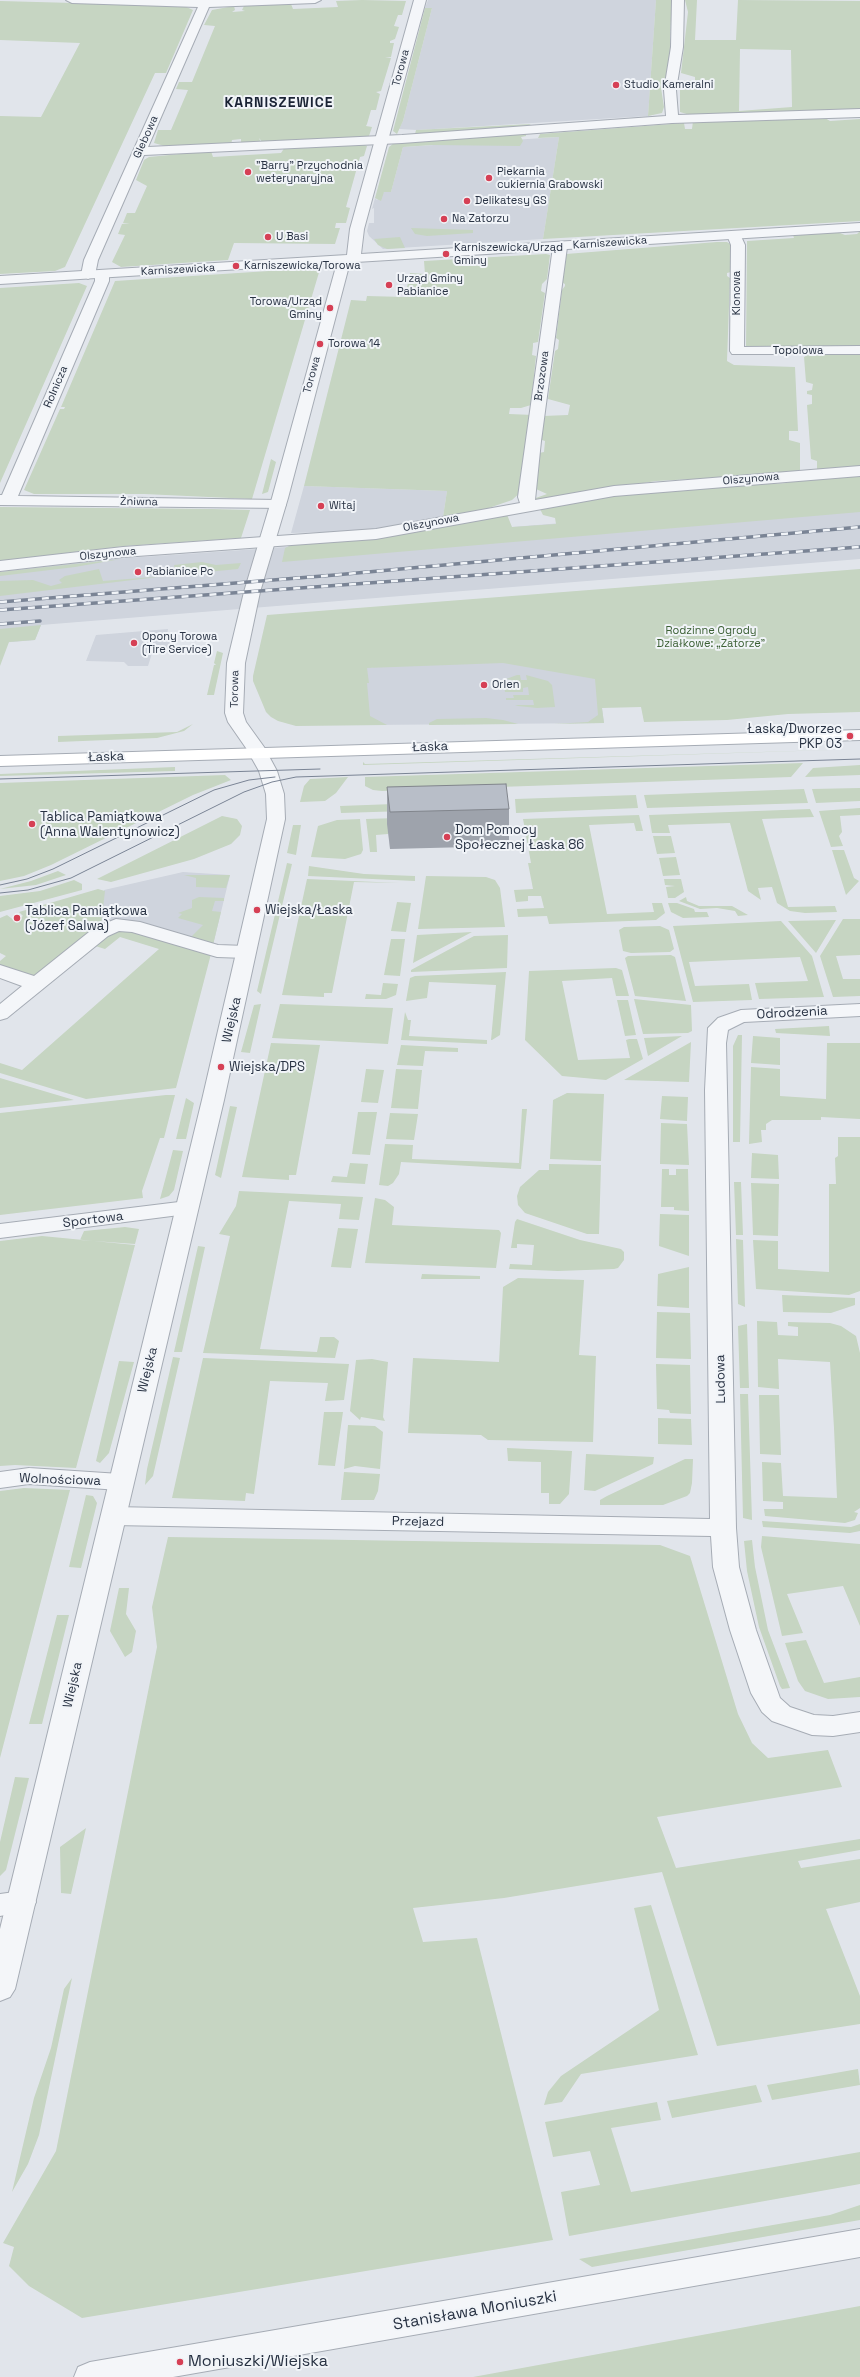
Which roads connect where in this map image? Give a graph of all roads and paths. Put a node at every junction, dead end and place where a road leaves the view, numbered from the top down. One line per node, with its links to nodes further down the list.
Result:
1 (72, 0): 5 (street)
2 (315, 0): 5 (street)
3 (420, 0): 8 (street, Torowa)
4 (678, 0): 7 (street)
5 (206, 2): 9 (street, Glebowa)
6 (860, 113): 7 (street)
7 (672, 119): 8 (street)
8 (381, 139): 9 (street); 13 (street, Torowa)
9 (140, 151): 14 (street, Glebowa)
10 (860, 227): 11 (street, Karniszewicka)
11 (734, 236): 12 (street, Karniszewicka); 17 (street, Klonowa)
12 (560, 247): 13 (street, Karniszewicka); 21 (street, Brzozowa)
13 (351, 260): 14 (street, Karniszewicka); 20 (street, Torowa)
14 (95, 275): 15 (street, Karniszewicka); 19 (street, Rolnicza)
15 (0, 280)
16 (860, 350): 17 (street, Topolowa)
17 (737, 351)
18 (860, 471): 21 (street, Olszynowa)
19 (4, 500): 20 (street, Żniwna)
20 (278, 505): 22 (street, Torowa)
21 (529, 505): 22 (street, Olszynowa)
22 (267, 542): 23 (street, Olszynowa); 25 (street, Torowa)
23 (0, 566)
24 (860, 735): 25 (main road, Łaska)
25 (259, 752): 26 (main road, Łaska); 27 (street, Wiejska)
26 (0, 761)
27 (246, 952): 29 (street); 33 (street, Wiejska)
28 (0, 971): 29 (street)
29 (37, 984): 31 (street)
30 (860, 1010): 32 (street, Odrodzenia)
31 (0, 1014)
32 (725, 1022): 38 (street, Ludowa)
33 (187, 1208): 34 (street, Sportowa); 36 (street, Wiejska)
34 (0, 1231)
35 (0, 1480): 36 (street, Wolnościowa)
36 (120, 1482): 37 (street, Wiejska)
37 (113, 1516): 38 (street, Przejazd); 40 (street, Wiejska)
38 (723, 1528): 39 (street, Ludowa)
39 (860, 1722)
40 (11, 1903): 41 (street, Wiejska)
41 (0, 1990)
42 (860, 2243): 43 (street, Stanisława Moniuszki)
43 (90, 2377)

